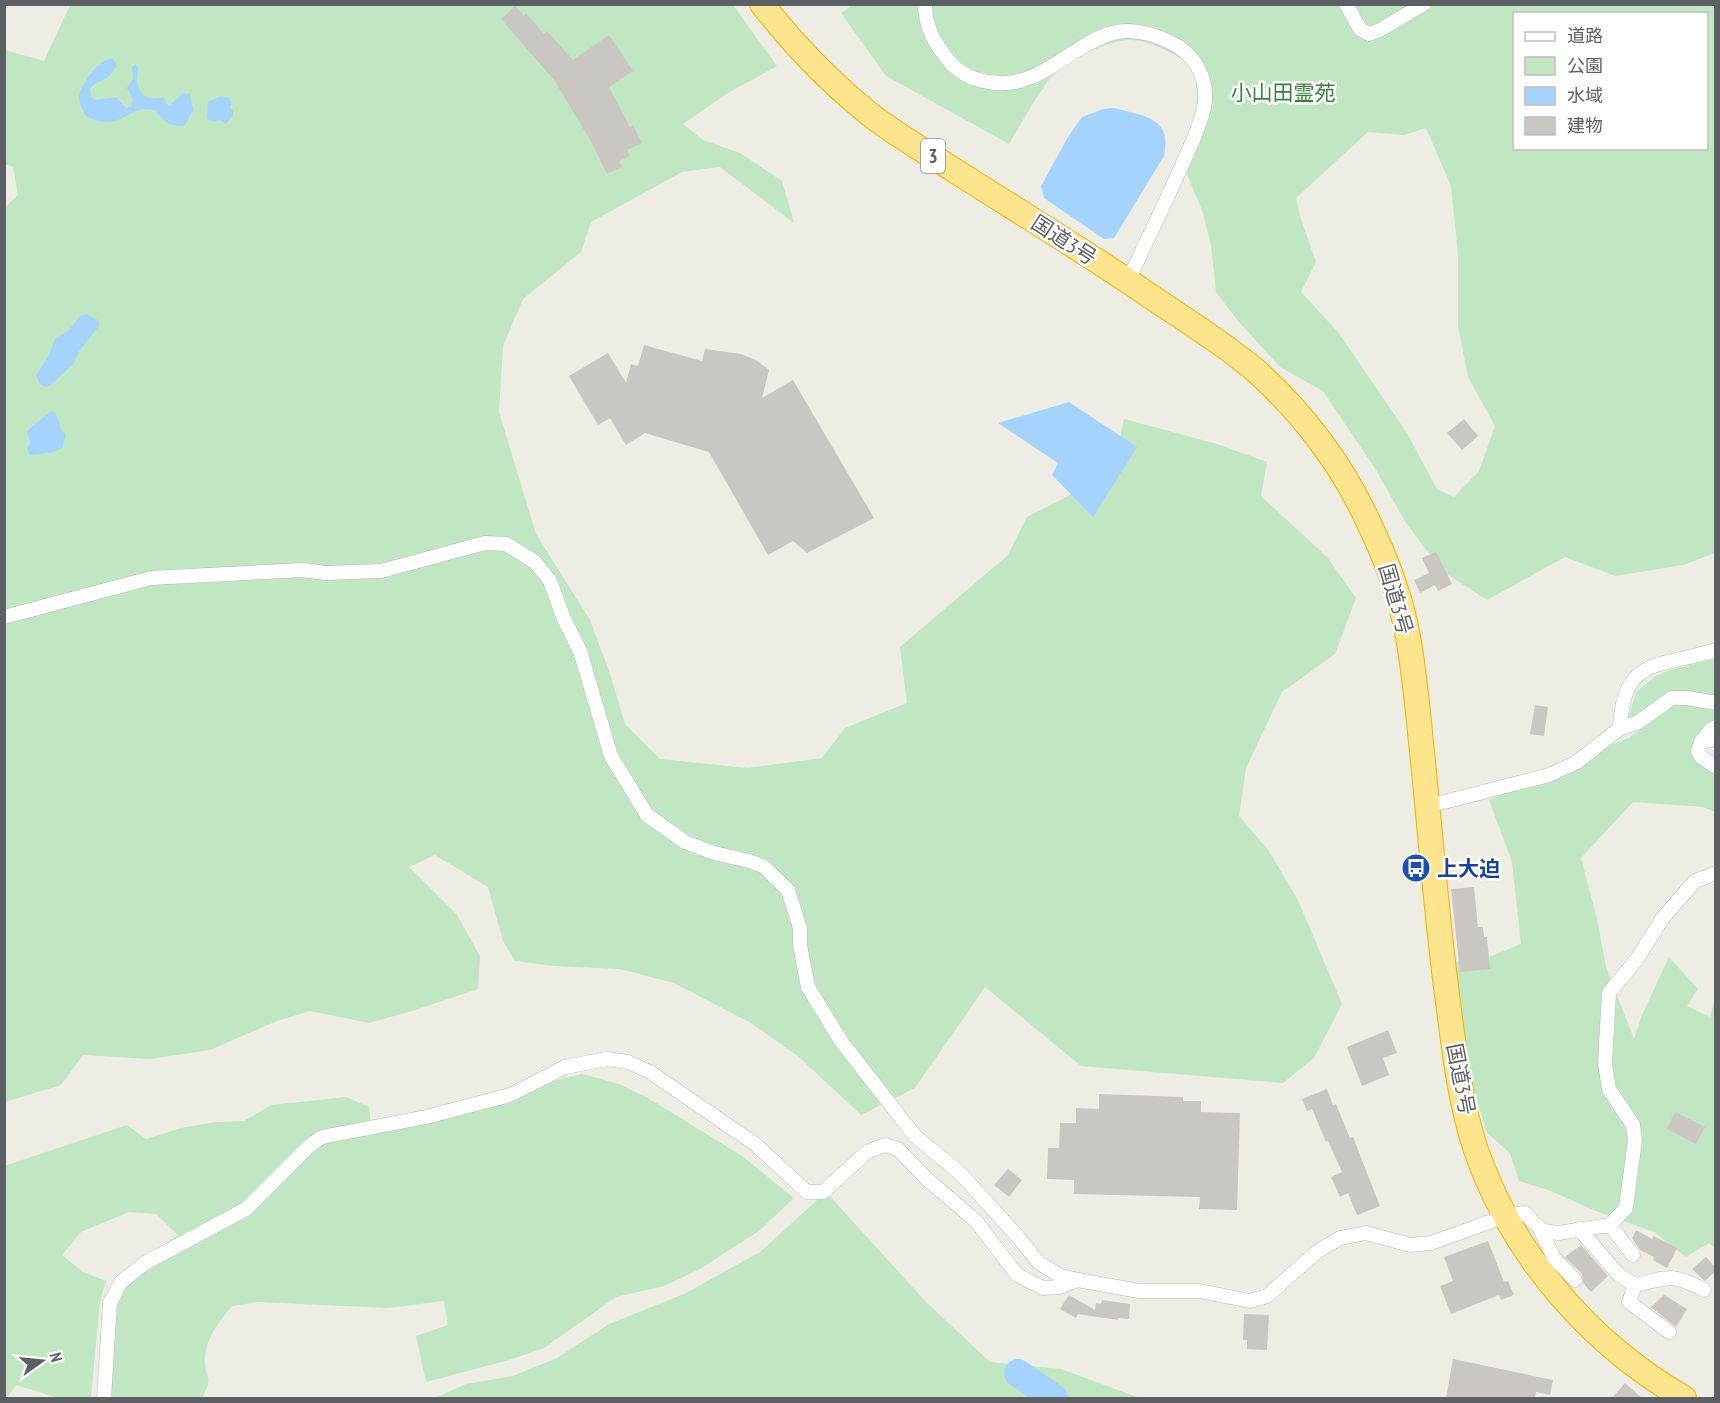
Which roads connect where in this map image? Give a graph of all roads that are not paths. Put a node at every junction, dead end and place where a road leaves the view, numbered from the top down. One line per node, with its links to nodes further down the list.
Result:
1 (762, 4): 5 (highway, 国道3号 / 3)
2 (925, 4): 5 (street)
3 (1346, 4): 4 (street)
4 (1425, 4)
5 (1128, 281): 14 (highway, 国道3号 / 3)
6 (4, 617): 21 (street)
7 (1716, 651): 10 (street)
8 (1716, 703): 10 (street)
9 (1716, 727): 12 (street)
10 (1620, 728): 14 (street)
11 (1716, 739): 12 (street)
12 (1701, 742): 13 (street)
13 (1716, 767)
14 (1428, 806): 16 (highway, 国道3号 / 3)
15 (1716, 873): 17 (street)
16 (1506, 1216): 18 (street); 21 (street); 27 (highway, 国道3号 / 3)
17 (1610, 1225): 19 (street); 20 (street)
18 (1539, 1227): 19 (street); 22 (street)
19 (1579, 1229): 23 (street)
20 (1633, 1255)
21 (1078, 1280): 26 (street)
22 (1575, 1280)
23 (1635, 1285): 24 (street); 25 (street)
24 (1704, 1290)
25 (1669, 1332)
26 (104, 1398)
27 (1684, 1398)

